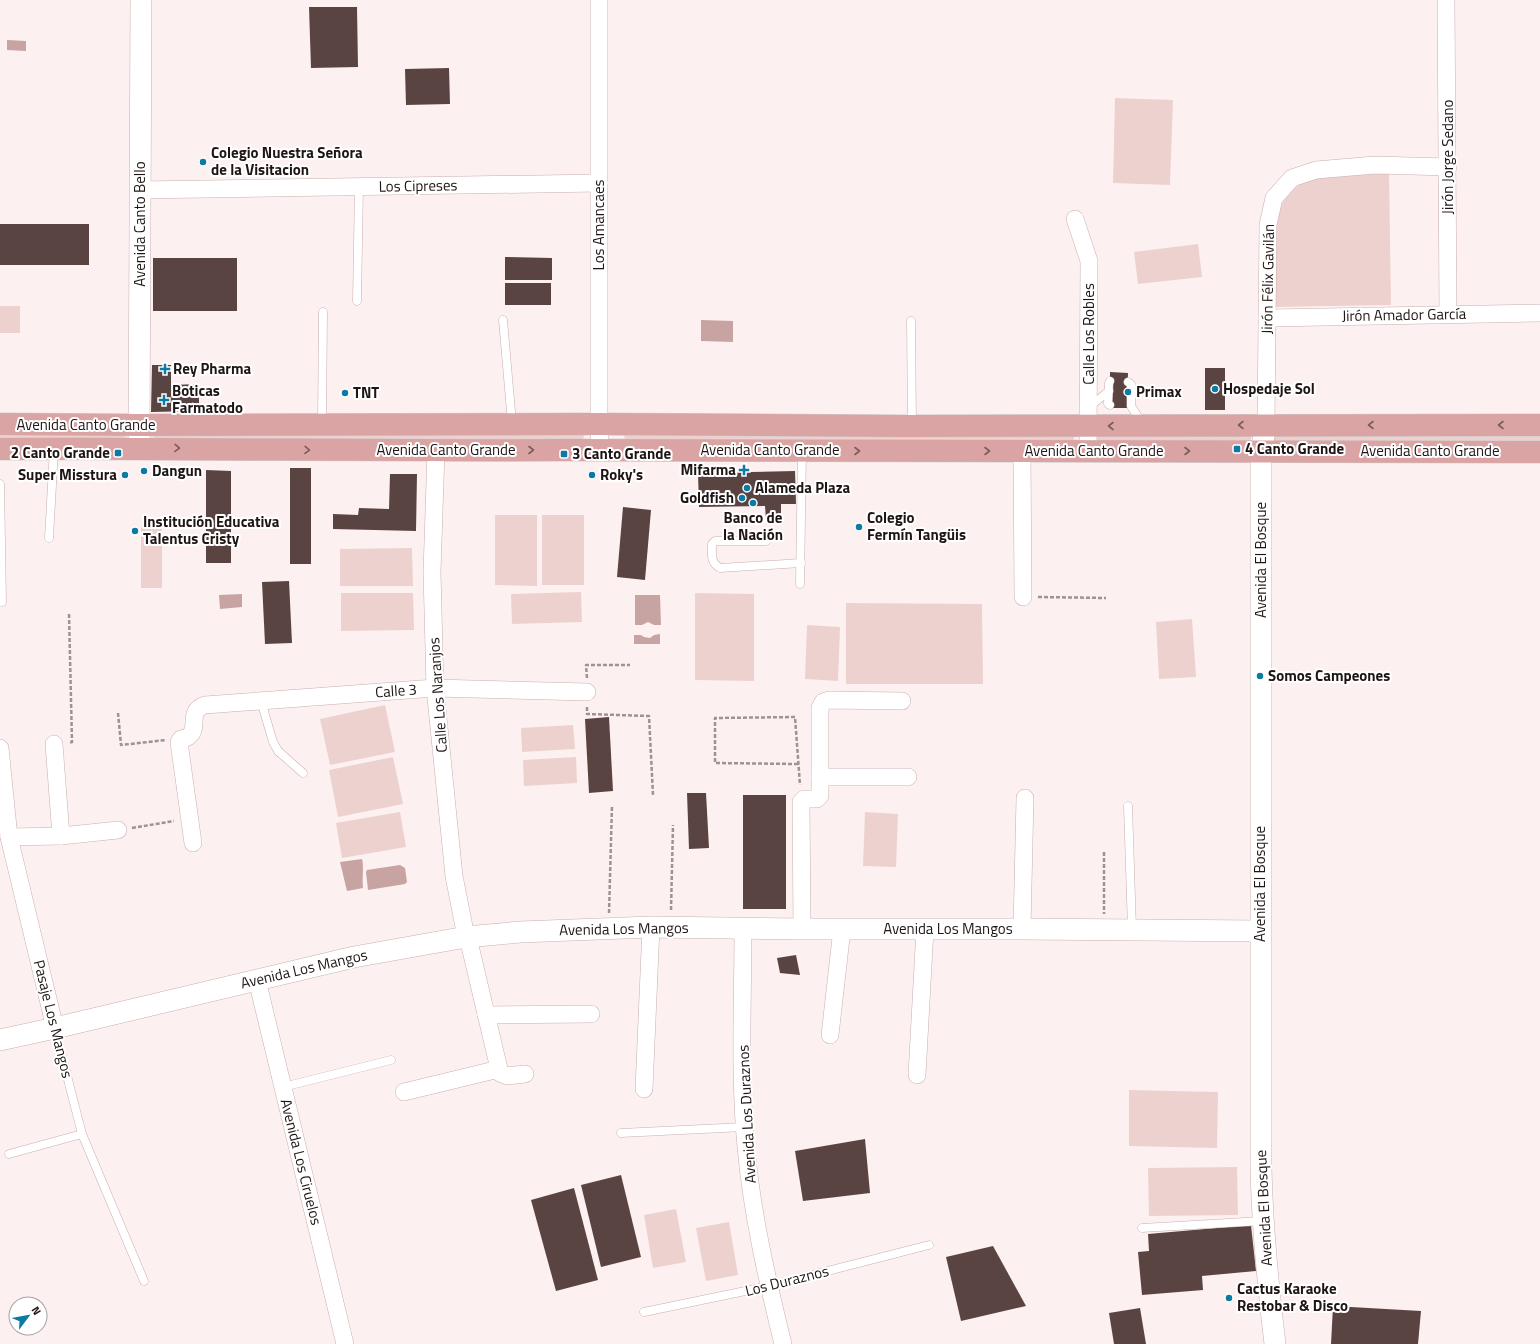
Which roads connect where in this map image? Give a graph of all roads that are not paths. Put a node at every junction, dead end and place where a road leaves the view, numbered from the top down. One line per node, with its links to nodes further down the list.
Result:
1 (141, 0): 7 (street, Avenida Canto Bello)
2 (599, 0): 5 (street, Los Amancaes)
3 (1446, 0): 4 (street, Jirón Jorge Sedano)
4 (1448, 167): 12 (street, Jirón Jorge Sedano); 13 (street, Jirón Félix Gavilán)
5 (599, 183): 6 (street, Los Cipreses); 23 (street, Los Amancaes)
6 (359, 186): 7 (street, Los Cipreses); 9 (lane)
7 (140, 190): 25 (street, Avenida Canto Bello)
8 (1075, 219): 20 (street, Calle Los Robles)
9 (357, 301)
10 (323, 312): 26 (lane)
11 (1540, 313): 12 (street, Jirón Amador García)
12 (1448, 314): 13 (street, Jirón Amador García)
13 (1267, 318): 24 (street, Jirón Félix Gavilán)
14 (503, 320): 22 (lane)
15 (911, 320): 28 (lane)
16 (1110, 381): 18 (lane)
17 (1128, 382): 29 (lane)
18 (1109, 391): 19 (lane); 20 (lane)
19 (1110, 405)
20 (1089, 416): 28 (main road, Avenida Canto Grande); 29 (main road, Avenida Canto Grande, one-way to 20); 38 (street, Calle Los Robles)
21 (0, 424): 25 (main road, Avenida Canto Grande)
22 (512, 424): 23 (main road, Avenida Canto Grande); 26 (main road, Avenida Canto Grande)
23 (599, 424): 28 (main road, Avenida Canto Grande); 33 (street, Los Amancaes)
24 (1266, 424): 27 (main road, Avenida Canto Grande, one-way to 24); 29 (main road, Avenida Canto Grande, one-way to 29); 34 (street, Avenida El Bosque)
25 (140, 425): 26 (main road, Avenida Canto Grande); 31 (street, Avenida Canto Bello)
26 (322, 425)
27 (1540, 425)
28 (912, 426)
29 (1144, 426)
30 (54, 448): 31 (main road, Avenida Canto Grande); 32 (main road, Avenida Canto Grande); 41 (lane)
31 (138, 448): 35 (main road, Avenida Canto Grande, one-way to 35)
32 (0, 449)
33 (600, 450): 35 (main road, Avenida Canto Grande, one-way to 33); 36 (main road, Avenida Canto Grande)
34 (1261, 450): 38 (main road, Avenida Canto Grande, one-way to 34); 39 (main road, Avenida Canto Grande); 69 (street, Avenida El Bosque)
35 (436, 451): 47 (street, Calle Los Naranjos)
36 (802, 451): 37 (main road, Avenida Canto Grande, one-way to 37); 43 (lane)
37 (1022, 451): 38 (main road, Avenida Canto Grande); 45 (street)
38 (1088, 451)
39 (1540, 452)
40 (0, 484): 46 (lane)
41 (49, 538)
42 (766, 541): 43 (lane)
43 (801, 563): 44 (lane)
44 (800, 584)
45 (1023, 597)
46 (2, 602)
47 (435, 688): 48 (street, Calle 3); 49 (street, Calle 3); 70 (street, Calle Los Naranjos)
48 (587, 692)
49 (261, 701): 53 (lane); 61 (street, Calle 3)
50 (902, 701): 54 (street)
51 (54, 744): 59 (street)
52 (0, 748): 60 (street, Pasaje Los Mangos)
53 (303, 773)
54 (820, 777): 55 (street); 64 (street)
55 (908, 777)
56 (1025, 798): 67 (street)
57 (1128, 806): 68 (lane)
58 (118, 830): 59 (street)
59 (61, 836): 60 (street)
60 (9, 837): 74 (street, Pasaje Los Mangos)
61 (193, 843)
62 (661, 927): 63 (street, Avenida Los Mangos); 70 (street, Avenida Los Mangos); 82 (street)
63 (743, 928): 64 (street, Avenida Los Mangos); 84 (street, Avenida Los Duraznos)
64 (802, 929): 65 (street, Avenida Los Mangos)
65 (842, 929): 66 (street, Avenida Los Mangos); 75 (street)
66 (926, 929): 67 (street, Avenida Los Mangos); 80 (street)
67 (1022, 929): 68 (street, Avenida Los Mangos)
68 (1132, 930): 69 (street, Avenida Los Mangos)
69 (1260, 931): 88 (street, Avenida El Bosque)
70 (466, 937): 71 (street, Avenida Los Mangos); 72 (street, Calle Los Naranjos)
71 (257, 980): 74 (street, Avenida Los Mangos); 81 (street, Avenida Los Ciruelos)
72 (486, 1014): 73 (street); 78 (street, Calle Los Naranjos)
73 (591, 1014)
74 (55, 1028): 76 (street, Avenida Los Mangos); 86 (lane, Pasaje Los Mangos)
75 (830, 1035)
76 (0, 1040)
77 (391, 1060): 81 (lane)
78 (499, 1069): 79 (street); 83 (street)
79 (525, 1074)
80 (917, 1075)
81 (283, 1087): 94 (street, Avenida Los Ciruelos)
82 (644, 1088)
83 (404, 1092)
84 (744, 1127): 85 (lane); 92 (street, Avenida Los Duraznos)
85 (621, 1133)
86 (82, 1134): 87 (lane); 91 (lane, Pasaje Los Mangos)
87 (10, 1154)
88 (1262, 1221): 89 (lane); 96 (street, Avenida El Bosque)
89 (1142, 1228)
90 (929, 1245): 92 (lane, Los Duraznos)
91 (144, 1281)
92 (769, 1286): 93 (lane, Los Duraznos); 95 (street, Avenida Los Duraznos)
93 (644, 1312)
94 (345, 1344)
95 (783, 1344)
96 (1275, 1344)

